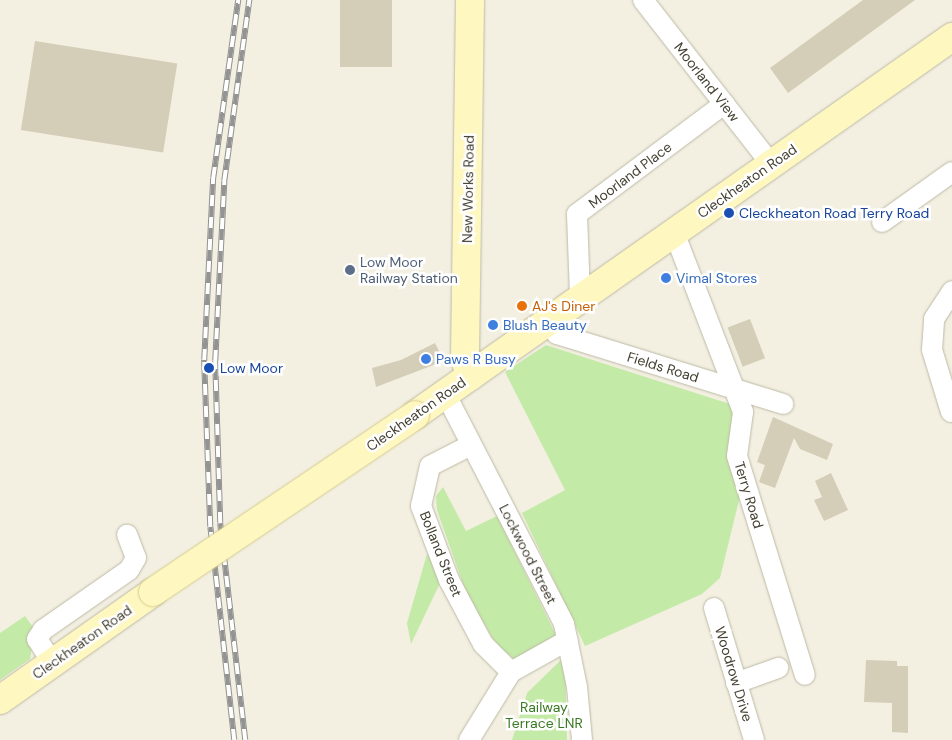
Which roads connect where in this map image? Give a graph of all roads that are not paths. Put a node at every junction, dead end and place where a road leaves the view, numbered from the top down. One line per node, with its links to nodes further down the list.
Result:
1 (470, 0): 12 (street, New Works Road)
2 (643, 0): 4 (street, Moorland View)
3 (952, 37): 5 (street, Cleckheaton Road)
4 (724, 104): 5 (street, Moorland View); 10 (street, Moorland Place)
5 (771, 164): 8 (street, Cleckheaton Road)
6 (952, 172): 7 (street)
7 (882, 222)
8 (674, 232): 10 (street, Cleckheaton Road); 13 (street, Terry Road)
9 (952, 291): 16 (street)
10 (580, 296): 11 (street, Cleckheaton Road)
11 (547, 322): 12 (street, Cleckheaton Road); 13 (street, Fields Road)
12 (471, 376): 14 (street, Cleckheaton Road)
13 (733, 389): 15 (street, Fields Road); 24 (street, Terry Road)
14 (446, 395): 17 (street, Lockwood Street); 21 (street, Cleckheaton Road, bridge)
15 (783, 404)
16 (951, 412)
17 (471, 445): 20 (street, Lockwood Street); 23 (street, Bolland Street)
18 (127, 535): 21 (street)
19 (714, 608): 25 (street, Woodrow Drive)
20 (568, 640): 23 (street); 27 (street, Lockwood Street)
21 (52, 662): 26 (street, Cleckheaton Road)
22 (778, 668): 25 (street)
23 (511, 672): 28 (street)
24 (805, 675)
25 (736, 682): 29 (street, Woodrow Drive)
26 (0, 700)
27 (580, 731)
28 (469, 740)
29 (754, 740)

